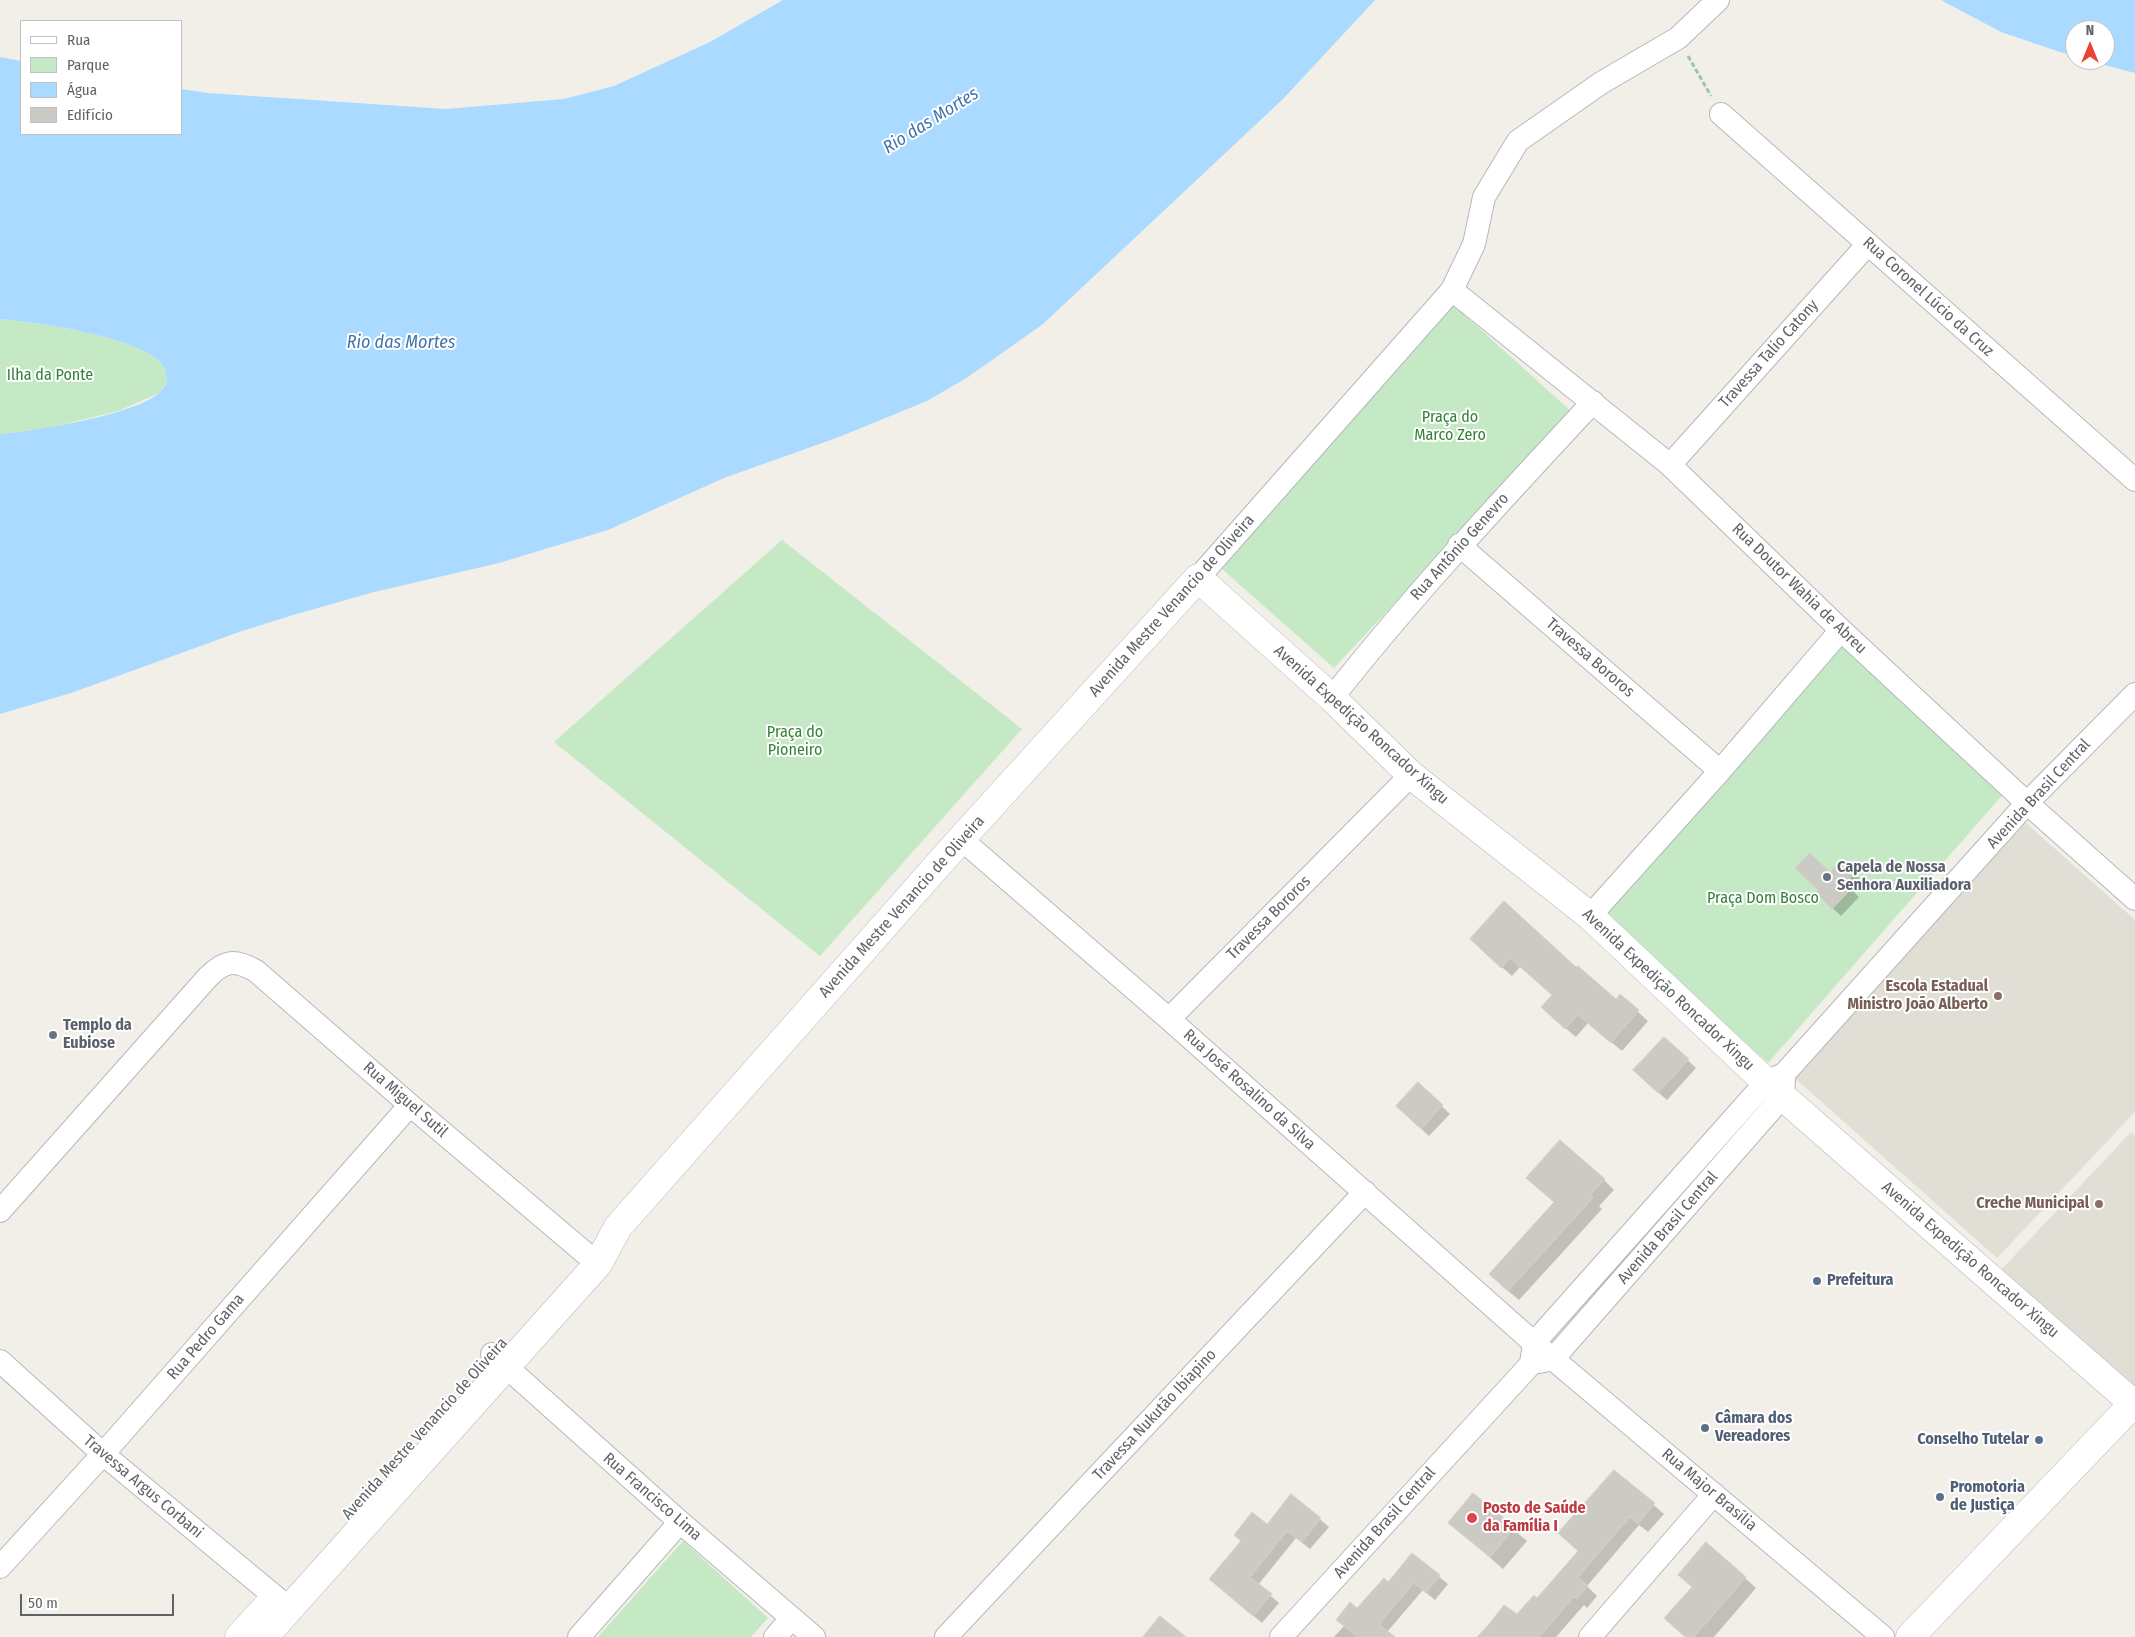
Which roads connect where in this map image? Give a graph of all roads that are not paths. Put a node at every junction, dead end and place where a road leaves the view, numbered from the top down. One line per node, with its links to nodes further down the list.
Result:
1 (1718, 0): 4 (street, Avenida Mestre Venancio de Oliveira)
2 (1721, 114): 3 (street, Rua Coronel Lúcio da Cruz)
3 (1868, 244): 6 (street, Travessa Talio Catony); 7 (street, Rua Coronel Lúcio da Cruz)
4 (1452, 290): 5 (street, Rua Doutor Wahia de Abreu); 9 (street, Avenida Mestre Venancio de Oliveira)
5 (1593, 402): 6 (street, Rua Doutor Wahia de Abreu); 8 (street, Rua Antônio Genevro)
6 (1670, 465): 10 (street, Rua Doutor Wahia de Abreu)
7 (2135, 480)
8 (1459, 545): 12 (street, Rua Antônio Genevro); 13 (street, Travessa Bororos)
9 (1198, 578): 12 (street, Avenida Expedição Roncador Xingu); 16 (street, Avenida Mestre Venancio de Oliveira)
10 (1841, 630): 13 (street); 15 (street, Rua Doutor Wahia de Abreu)
11 (2135, 694): 15 (street, Avenida Brasil Central)
12 (1332, 698): 14 (street, Avenida Expedição Roncador Xingu)
13 (1720, 770): 18 (street)
14 (1411, 775): 18 (street, Avenida Expedição Roncador Xingu); 19 (street, Travessa Bororos)
15 (2027, 803): 17 (street, Rua Doutor Wahia de Abreu); 20 (street, Avenida Brasil Central)
16 (962, 839): 19 (street, Rua José Rosalino da Silva); 24 (street, Avenida Mestre Venancio de Oliveira)
17 (2135, 899)
18 (1590, 916): 20 (street, Avenida Expedição Roncador Xingu)
19 (1169, 1019): 22 (street, Rua José Rosalino da Silva)
20 (1778, 1084): 25 (street, Avenida Brasil Central); 26 (street, Avenida Brasil Central); 29 (street, Avenida Expedição Roncador Xingu)
21 (410, 1106): 23 (street, Rua Miguel Sutil); 24 (street, Rua Miguel Sutil); 30 (street, Rua Pedro Gama)
22 (1365, 1192): 25 (street, Rua José Rosalino da Silva); 41 (street, Travessa Nukutão Ibiapino)
23 (0, 1211)
24 (591, 1257): 28 (street, Avenida Mestre Venancio de Oliveira)
25 (1532, 1354): 26 (street); 42 (street, Avenida Brasil Central)
26 (1553, 1359): 31 (street, Rua Major Brasília)
27 (0, 1361): 30 (street, Travessa Argus Corbani)
28 (499, 1361): 32 (street, Rua Francisco Lima); 34 (street, Avenida Mestre Venancio de Oliveira)
29 (2134, 1405): 45 (street)
30 (103, 1454): 33 (street, Rua Pedro Gama); 34 (street, Travessa Argus Corbani)
31 (1714, 1494): 43 (street); 44 (street, Rua Major Brasília)
32 (680, 1522): 35 (street, Rua Francisco Lima); 38 (street)
33 (0, 1567)
34 (283, 1603): 36 (street, Avenida Mestre Venancio de Oliveira); 37 (street, Avenida Mestre Venancio de Oliveira)
35 (792, 1618): 39 (street); 40 (street, Rua Francisco Lima)
36 (239, 1637)
37 (264, 1637)
38 (579, 1637)
39 (775, 1637)
40 (814, 1637)
41 (946, 1637)
42 (1281, 1637)
43 (1590, 1637)
44 (1883, 1637)
45 (1910, 1637)

